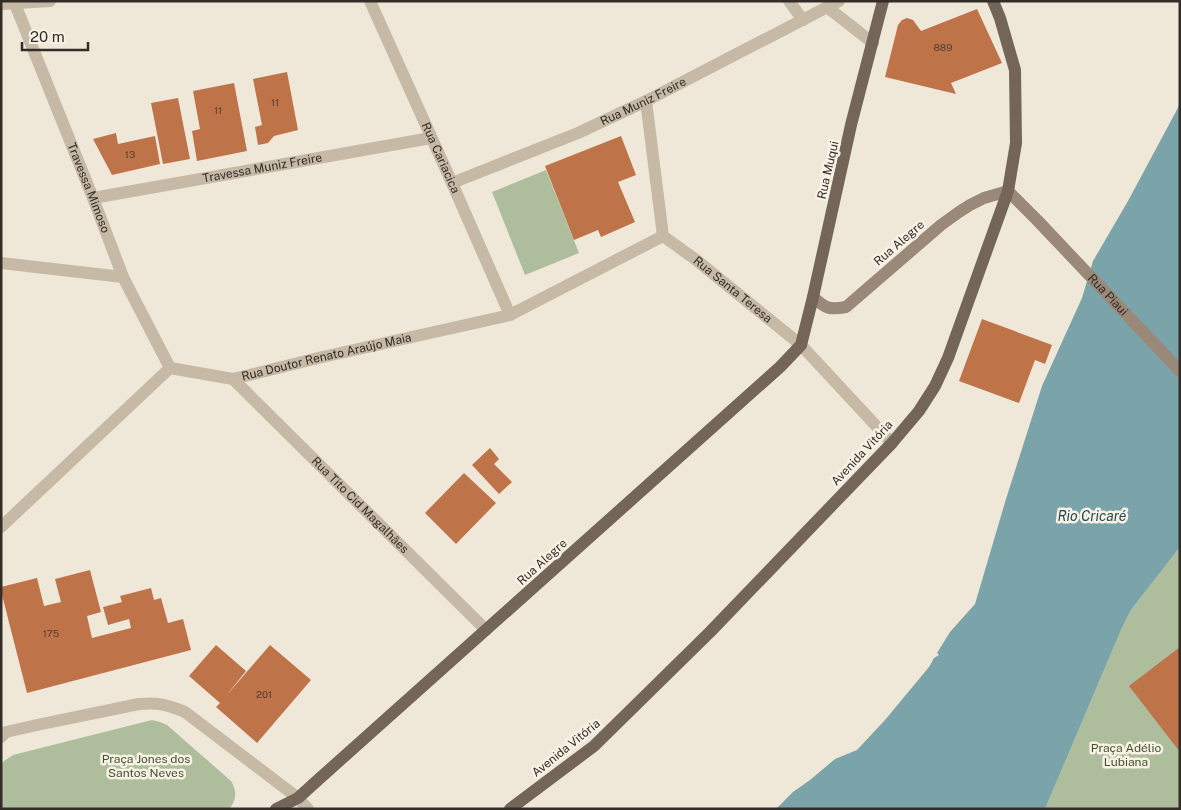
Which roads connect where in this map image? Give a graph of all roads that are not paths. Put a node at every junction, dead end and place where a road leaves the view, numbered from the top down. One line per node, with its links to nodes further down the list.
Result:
1 (50, 1): 8 (street)
2 (370, 1): 13 (street, Rua Cariacica)
3 (789, 1): 10 (street)
4 (838, 1): 9 (street, Rua Muniz Freire)
5 (883, 1): 11 (main road, Rua Muqui)
6 (993, 1): 15 (main road, Avenida Vitória)
7 (1, 4): 8 (street)
8 (15, 4): 16 (street, Travessa Mimoso)
9 (827, 7): 10 (street, Rua Muniz Freire); 11 (street)
10 (803, 20): 12 (street, Rua Muniz Freire)
11 (873, 43): 20 (main road, Rua Muqui)
12 (646, 101): 14 (street, Rua Muniz Freire); 17 (street)
13 (431, 138): 14 (street, Rua Cariacica); 16 (street, Travessa Muniz Freire)
14 (452, 183): 21 (street, Rua Cariacica)
15 (1008, 191): 20 (street, Rua Alegre); 24 (street, Rua Piaui); 26 (main road, Avenida Vitória)
16 (93, 198): 19 (street, Travessa Mimoso)
17 (663, 236): 21 (street, Rua Doutor Renato Araújo Maia); 22 (street, Rua Santa Teresa)
18 (1, 263): 19 (street)
19 (123, 277): 23 (street, Travessa Mimoso)
20 (813, 297): 22 (main road, Rua Muqui)
21 (510, 315): 25 (street, Rua Doutor Renato Araújo Maia)
22 (802, 345): 26 (street, Rua Santa Teresa); 28 (main road, Rua Alegre)
23 (170, 368): 25 (street, Rua Doutor Renato Araújo Maia); 27 (street)
24 (1180, 371)
25 (233, 380): 28 (street, Rua Tito Cid Magalhães)
26 (892, 443): 33 (main road, Avenida Vitória)
27 (1, 527)
28 (486, 630): 30 (main road, Rua Alegre)
29 (3, 730): 30 (street)
30 (298, 798): 31 (main road, Rua Alegre); 32 (street)
31 (276, 809)
32 (308, 809)
33 (510, 809)

